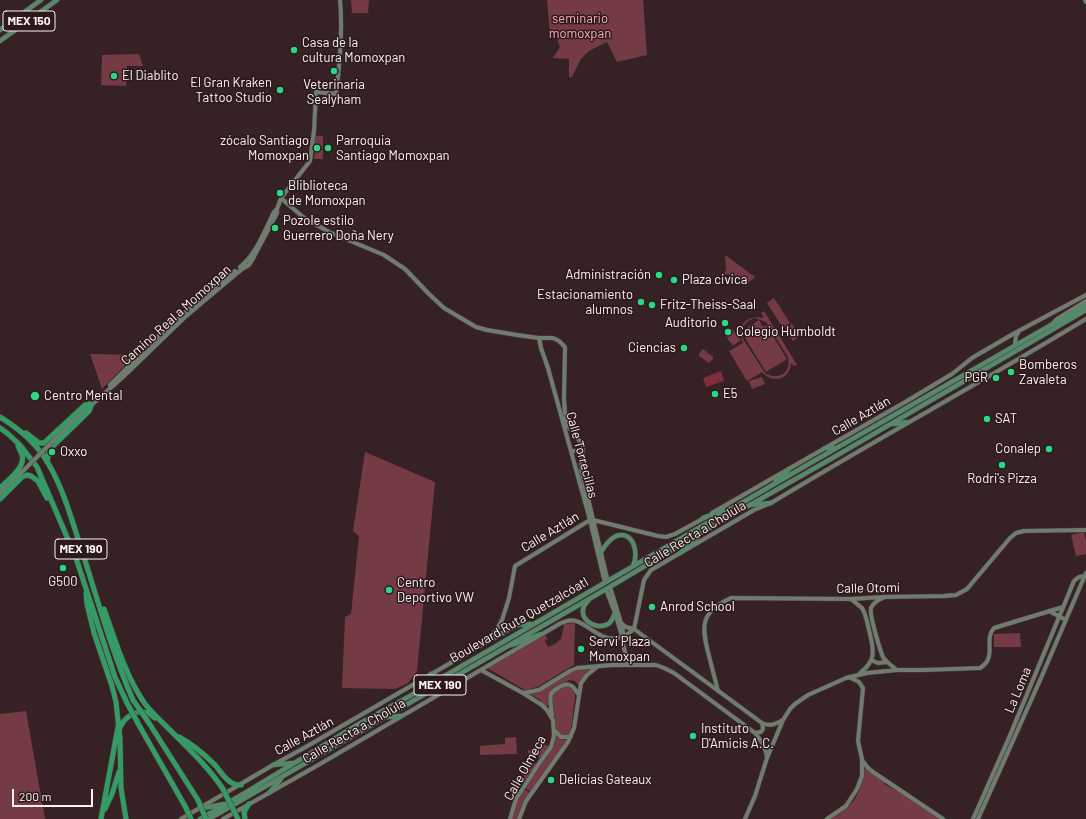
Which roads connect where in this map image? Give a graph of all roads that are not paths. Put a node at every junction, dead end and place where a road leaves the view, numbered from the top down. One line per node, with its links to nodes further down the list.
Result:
1 (41, 0): 4 (main road, MEX 150)
2 (57, 0): 5 (main road, MEX 150)
3 (340, 0): 6 (street, Camino Real a Momoxpan)
4 (0, 30)
5 (0, 41)
6 (281, 198): 13 (street); 14 (street, Camino Real a Momoxpan)
7 (1086, 295): 11 (street, Calle Aztlán)
8 (1086, 302): 24 (main road, Calle Recta a Cholula)
9 (1086, 312): 17 (main road, Calle Recta a Cholula)
10 (1086, 319): 16 (street, Calle Recta a Cholula)
11 (1020, 330): 12 (street, Calle Aztlán); 12 (street)
12 (1009, 336): 23 (street, Calle Aztlán)
13 (539, 338): 21 (street, Calle Torrecillas); 22 (street, Calle Torrecillas)
14 (89, 406): 18 (highway); 27 (highway); 31 (street, Camino Real a Momoxpan, bridge)
15 (0, 417): 18 (highway, MEX 190)
16 (908, 422): 17 (main road); 34 (street, Calle Recta a Cholula)
17 (891, 424): 35 (main road, Calle Recta a Cholula)
18 (15, 427): 27 (highway, MEX 190)
19 (0, 428): 20 (highway, MEX 190)
20 (7, 433): 30 (highway); 44 (highway, MEX 190)
21 (575, 434): 22 (street); 25 (street, Calle Torrecillas)
22 (567, 437): 26 (street, Calle Torrecillas)
23 (825, 448): 24 (main road); 28 (street, Calle Aztlán)
24 (838, 448): 29 (main road, Calle Recta a Cholula)
25 (583, 450): 26 (street); 36 (street, Calle Torrecillas)
26 (571, 451): 38 (street, Calle Torrecillas)
27 (47, 462): 46 (highway, MEX 190)
28 (789, 469): 29 (main road); 37 (street, Calle Aztlán)
29 (770, 487): 33 (main road, Calle Recta a Cholula)
30 (0, 488)
31 (0, 493)
32 (0, 499): 44 (highway)
33 (743, 503): 37 (main road); 45 (main road, Calle Recta a Cholula)
34 (771, 503): 35 (main road); 43 (street, Calle Recta a Cholula)
35 (748, 505): 40 (main road, Calle Recta a Cholula)
36 (591, 512): 38 (street, Calle Torrecillas); 39 (street)
37 (703, 518): 39 (street, Calle Aztlán)
38 (591, 520): 39 (street, Calle Aztlán); 42 (street, Calle Torrecillas); 42 (street, Calle Torrecillas); 64 (street, Calle Aztlán)
39 (600, 522)
40 (706, 530): 43 (main road); 50 (main road, Calle Recta a Cholula)
41 (1086, 530): 51 (street, Calle Otomí)
42 (601, 552): 45 (main road)
43 (680, 553): 60 (street, Calle Recta a Cholula)
44 (76, 558): 49 (highway, MEX 190)
45 (633, 566): 48 (main road, Calle Recta a Cholula / MEX 190)
46 (88, 571): 86 (highway); 109 (highway, MEX 190, bridge)
47 (1085, 574): 53 (street, La Loma); 57 (street)
48 (600, 586): 58 (main road, Boulevard Ruta Quetzalcóatl / MEX 190)
49 (86, 588): 88 (highway); 107 (highway, MEX 190, bridge)
50 (596, 595): 55 (main road); 66 (main road, Calle Recta a Cholula / MEX 190)
51 (884, 597): 52 (street, Calle Otomí); 70 (street)
52 (851, 599): 69 (street); 79 (street, Calle Otomí)
53 (1063, 607): 54 (street); 56 (street, La Loma)
54 (1049, 611): 56 (street); 74 (street)
55 (615, 613): 59 (street); 62 (street)
56 (1059, 617): 57 (street); 67 (street, La Loma)
57 (1066, 620): 68 (street)
58 (535, 623): 64 (main road); 78 (main road, Boulevard Ruta Quetzalcóatl / MEX 190)
59 (621, 623): 60 (street); 62 (street)
60 (634, 629): 62 (street); 79 (street)
61 (541, 634): 63 (street, Calle Recta a Cholula); 66 (main road); 73 (street, Calle Recta a Cholula)
62 (622, 637): 63 (street); 65 (street)
63 (614, 639): 65 (street, Calle Recta a Cholula)
64 (485, 644): 75 (street, Calle Aztlán)
65 (623, 644): 71 (street)
66 (500, 650): 83 (main road, Calle Recta a Cholula / MEX 190)
67 (1044, 653): 68 (street); 119 (street, La Loma)
68 (1051, 656): 120 (street)
69 (871, 660): 70 (street); 76 (street)
70 (887, 662): 74 (street)
71 (628, 664): 72 (street); 91 (street)
72 (597, 667): 80 (street); 81 (street, Calle Olmeca)
73 (481, 670): 80 (street, Calle Olmeca); 82 (street, Calle Recta a Cholula)
74 (897, 670): 76 (street)
75 (431, 674): 78 (main road); 96 (street, Calle Aztlán)
76 (857, 674): 77 (street)
77 (849, 677): 85 (street); 94 (street)
78 (419, 691): 95 (main road, Boulevard Ruta Quetzalcóatl / MEX 190)
79 (718, 691): 87 (street)
80 (523, 693): 84 (street, Calle Olmeca)
81 (578, 694): 84 (street); 92 (street, Calle Olmeca)
82 (401, 716): 83 (main road); 100 (street, Calle Recta a Cholula)
83 (385, 717): 98 (main road, Calle Recta a Cholula / MEX 190)
84 (552, 720): 89 (street, Calle Olmeca)
85 (783, 720): 87 (street); 93 (street)
86 (161, 722): 88 (highway); 90 (highway)
87 (762, 723): 91 (street)
88 (119, 728): 97 (highway); 104 (highway)
89 (554, 730): 92 (street); 114 (street, Calle Olmeca)
90 (173, 733): 99 (highway); 112 (highway, bridge)
91 (755, 734): 93 (street)
92 (572, 736): 115 (street, Calle Olmeca)
93 (768, 758): 116 (street)
94 (862, 759): 117 (street); 118 (street)
95 (294, 763): 96 (main road); 101 (main road, Boulevard Ruta Quetzalcóatl / MEX 190)
96 (274, 765): 99 (street, Calle Aztlán)
97 (120, 769): 104 (highway); 105 (highway)
98 (285, 775): 100 (main road); 110 (main road, Calle Recta a Cholula / MEX 190)
99 (241, 785): 103 (street, Calle Aztlán)
100 (269, 793): 102 (street, Calle Recta a Cholula)
101 (228, 803): 103 (main road); 108 (main road, Boulevard Ruta Quetzalcóatl / MEX 190)
102 (248, 804): 111 (street, Calle Recta a Cholula); 113 (highway)
103 (199, 809): 106 (street, Calle Aztlán)
104 (102, 818)
105 (126, 819)
106 (181, 819)
107 (191, 819)
108 (200, 819)
109 (206, 819)
110 (209, 819)
111 (223, 819)
112 (238, 819)
113 (245, 819)
114 (510, 819)
115 (519, 819)
116 (745, 819)
117 (827, 819)
118 (943, 819)
119 (973, 819)
120 (978, 819)

